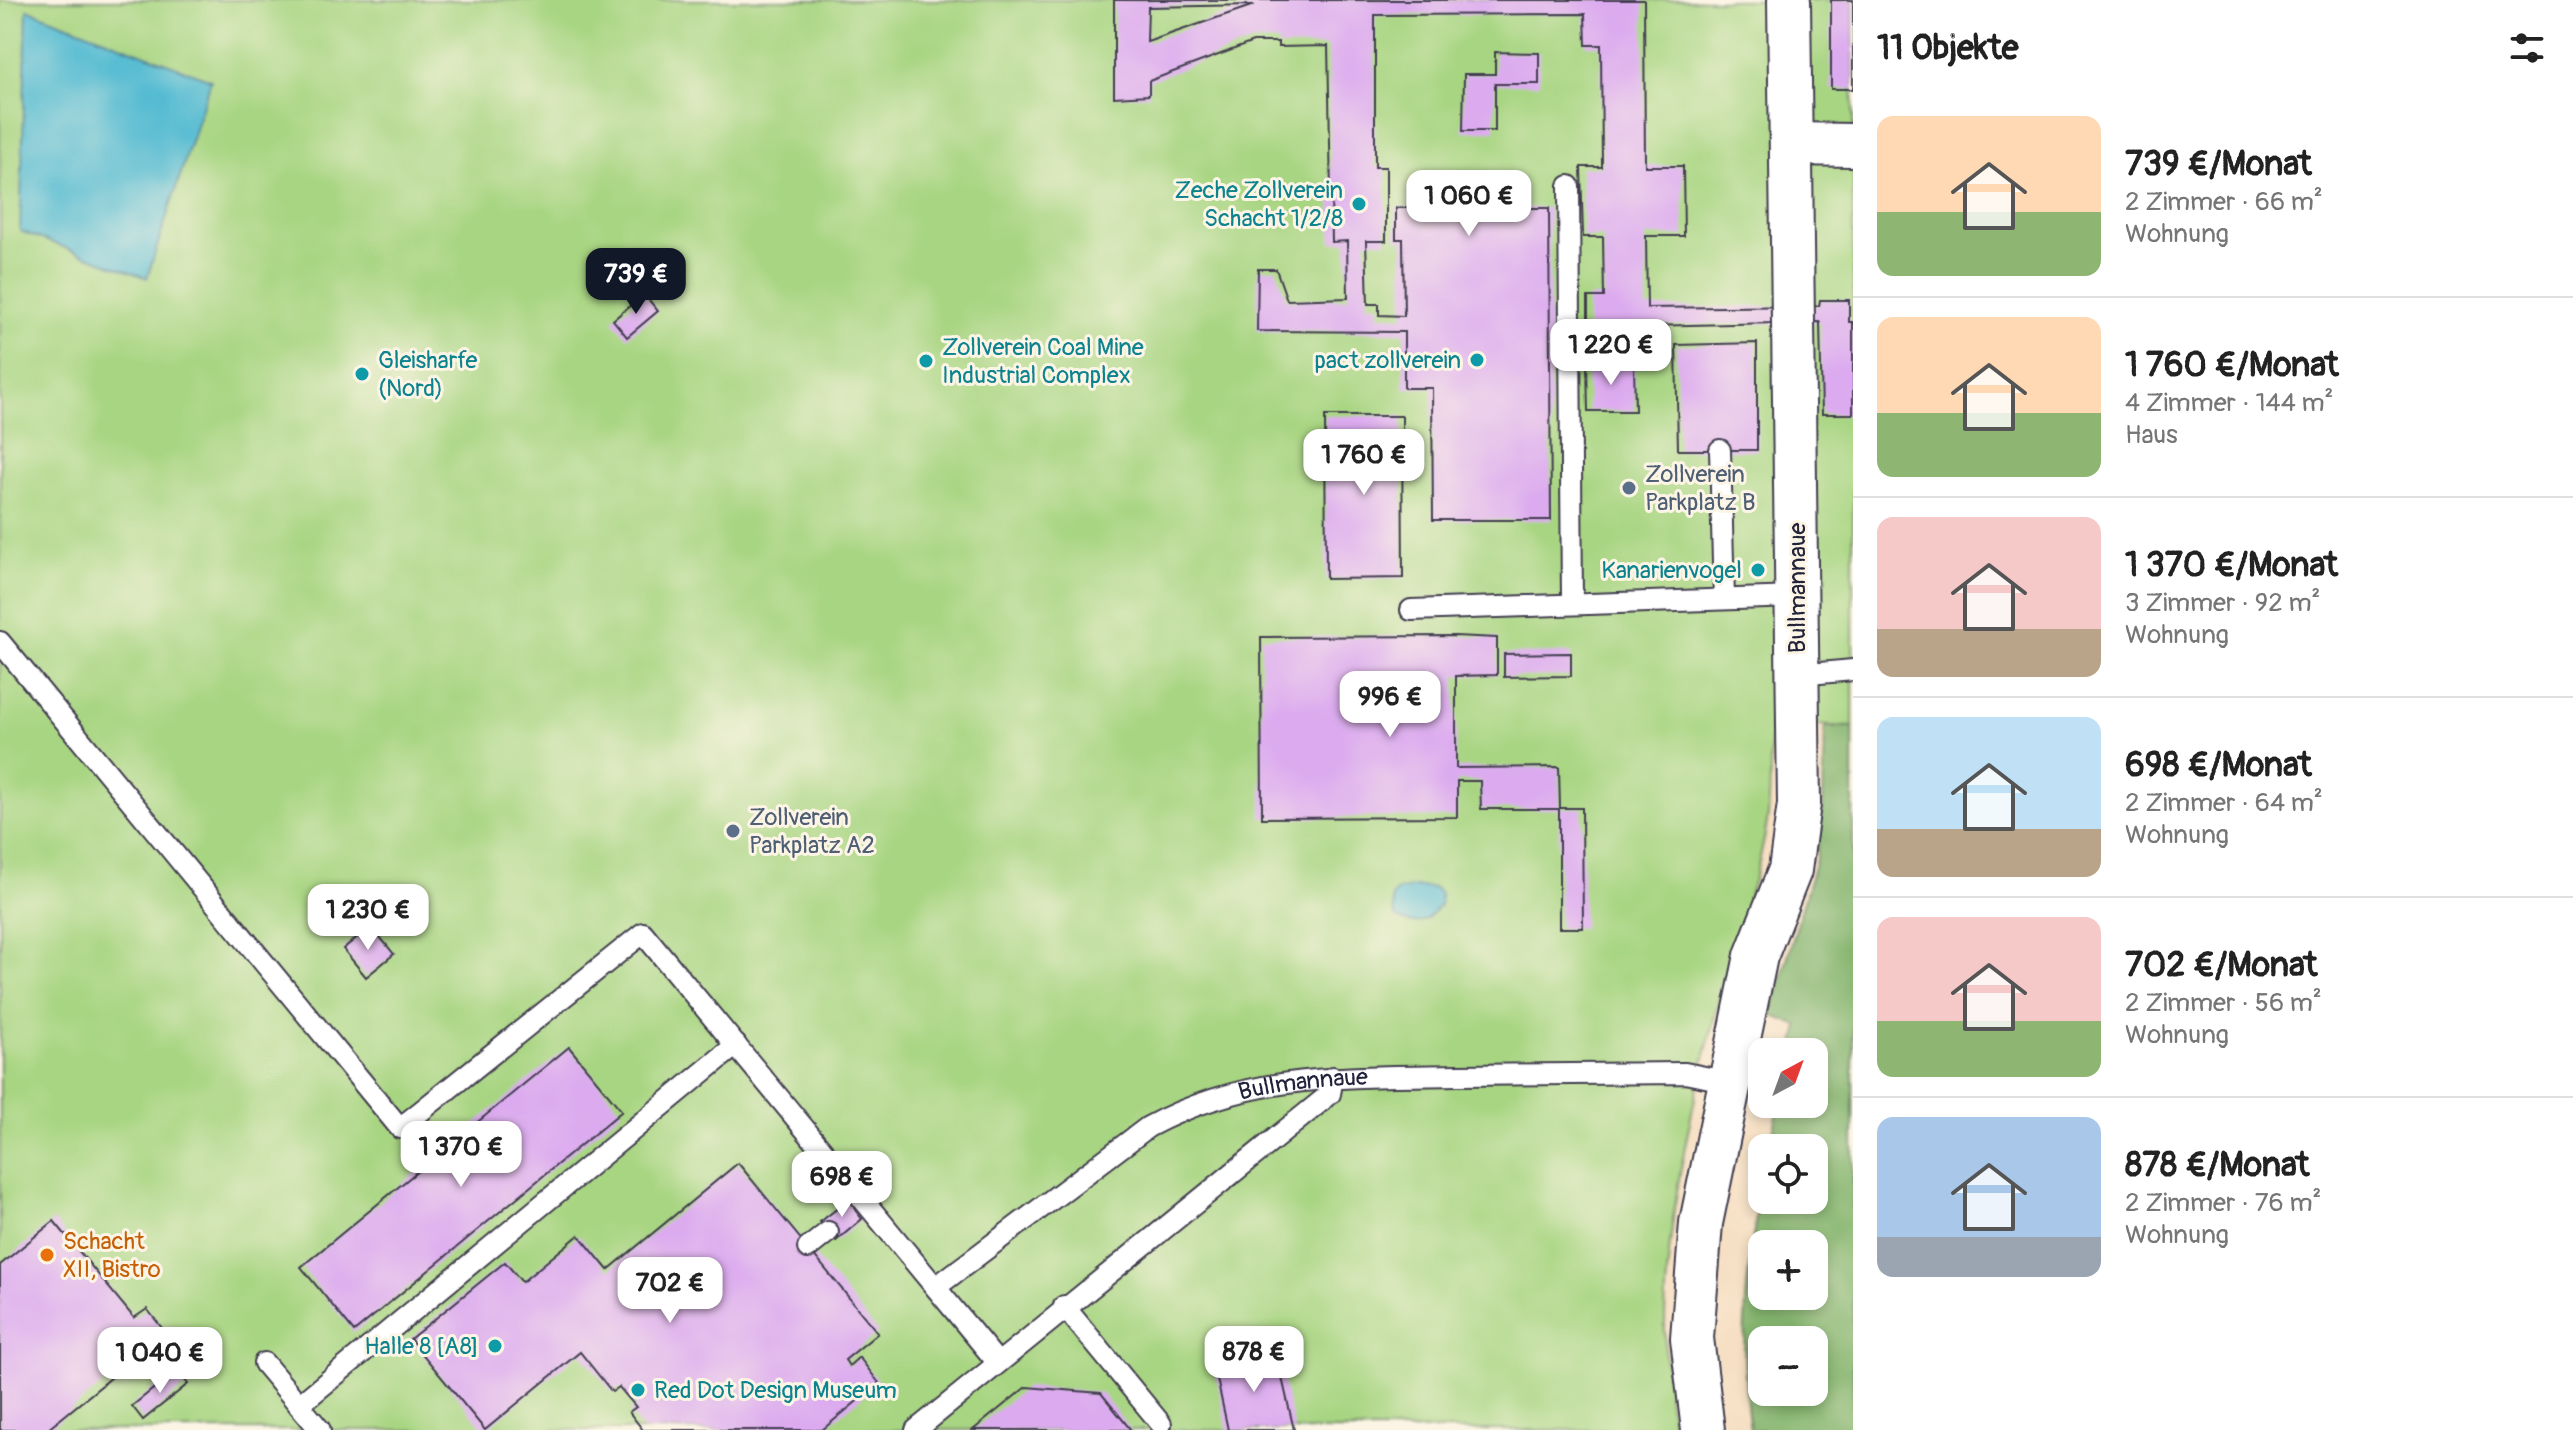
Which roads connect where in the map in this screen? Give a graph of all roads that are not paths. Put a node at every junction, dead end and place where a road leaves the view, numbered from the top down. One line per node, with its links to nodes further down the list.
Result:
1 (1789, 0): 2 (street, Bullmannaue)
2 (1792, 144): 3 (street); 6 (street, Bullmannaue)
3 (1853, 145)
4 (1569, 186): 8 (lane)
5 (1720, 450): 7 (lane)
6 (1797, 597): 7 (lane); 12 (street, Bullmannaue)
7 (1724, 599): 8 (lane)
8 (1572, 603): 9 (lane)
9 (1411, 610)
10 (0, 642): 13 (lane)
11 (1853, 670): 12 (lane)
12 (1798, 675): 15 (street, Bullmannaue)
13 (736, 1045): 18 (lane); 22 (lane)
14 (1333, 1077): 15 (lane, Bullmannaue); 18 (lane, Bullmannaue); 19 (lane)
15 (1730, 1082): 26 (street, Bullmannaue)
16 (828, 1232): 17 (lane)
17 (808, 1248)
18 (936, 1287): 20 (lane)
19 (1064, 1306): 20 (lane); 23 (lane)
20 (997, 1362): 25 (lane)
21 (264, 1363): 22 (lane)
22 (299, 1405): 24 (lane)
23 (1161, 1424)
24 (320, 1430)
25 (916, 1430)
26 (1703, 1430)

